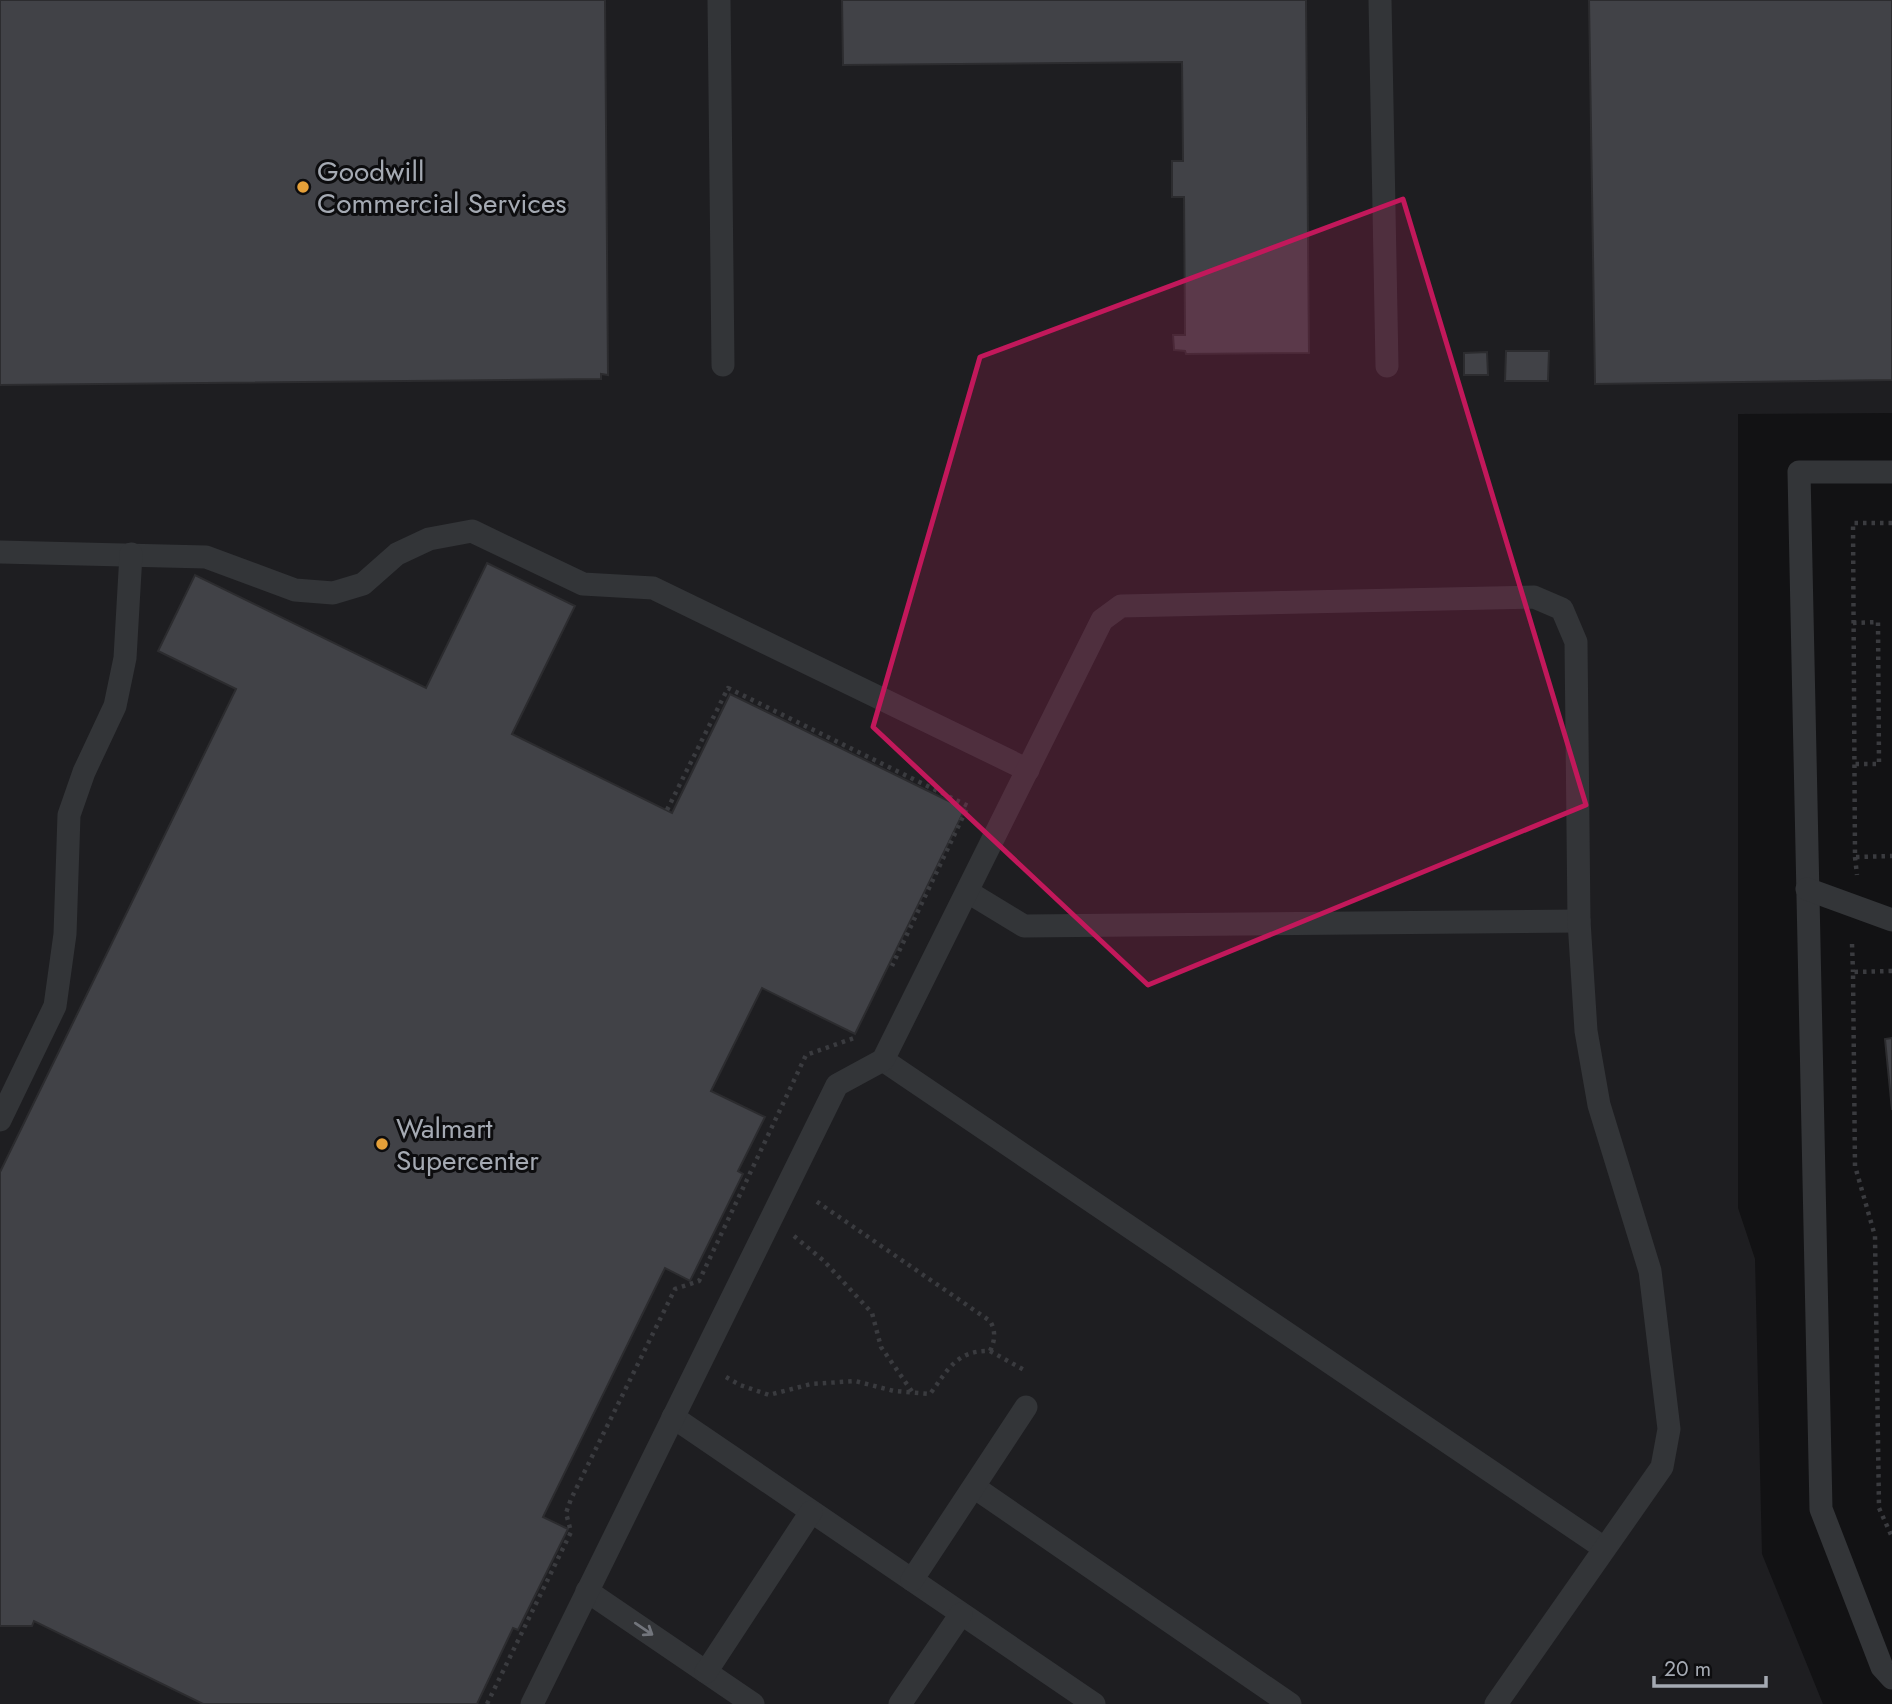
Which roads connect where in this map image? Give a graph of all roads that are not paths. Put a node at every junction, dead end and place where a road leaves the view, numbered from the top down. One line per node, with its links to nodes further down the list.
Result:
1 (719, 0): 3 (lane)
2 (1380, 0): 4 (lane)
3 (723, 365)
4 (1387, 366)
5 (1892, 472): 9 (lane)
6 (0, 552): 7 (lane)
7 (131, 554): 8 (lane); 14 (lane)
8 (1028, 770): 10 (lane); 12 (lane)
9 (1807, 889): 11 (lane); 24 (lane)
10 (968, 891): 12 (lane); 13 (lane)
11 (1892, 920)
12 (1579, 921): 19 (lane)
13 (883, 1060): 16 (lane); 19 (lane)
14 (0, 1120)
15 (1026, 1407): 17 (lane)
16 (673, 1418): 18 (lane); 21 (lane)
17 (974, 1487): 20 (lane); 29 (lane)
18 (811, 1511): 20 (lane); 23 (lane)
19 (1604, 1548): 30 (lane)
20 (912, 1580): 22 (lane)
21 (587, 1591): 23 (lane, one-way to 23); 25 (lane)
22 (961, 1614): 27 (lane); 28 (lane)
23 (706, 1672): 26 (lane)
24 (1892, 1678)
25 (532, 1704)
26 (753, 1704)
27 (900, 1704)
28 (1094, 1704)
29 (1290, 1704)
30 (1496, 1704)

